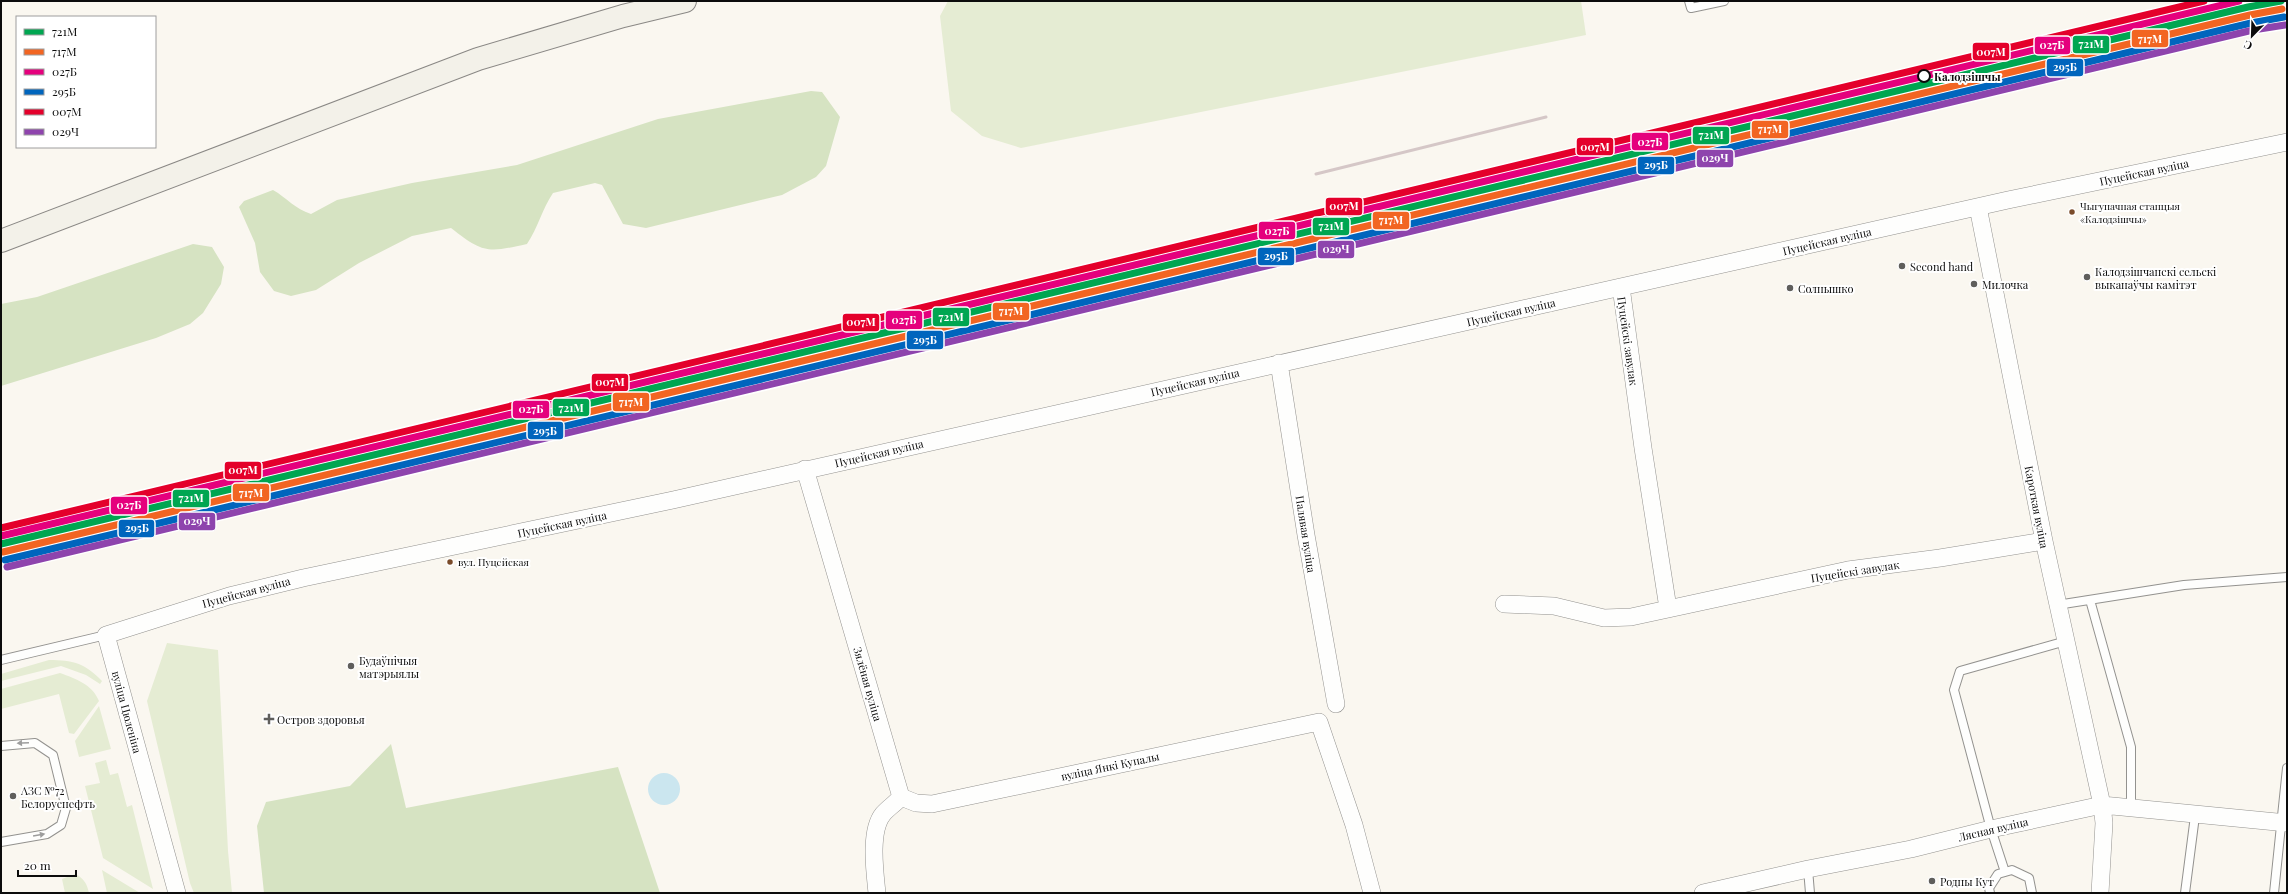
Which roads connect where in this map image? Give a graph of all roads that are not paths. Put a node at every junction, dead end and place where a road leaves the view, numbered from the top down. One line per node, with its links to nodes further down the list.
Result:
1 (685, 1): 6 (street)
2 (1689, 1): 3 (lane)
3 (1724, 1)
4 (2287, 142): 5 (street, Пуцейская вуліца)
5 (1978, 207): 7 (street, Пуцейская вуліца); 10 (street, Кароткая вуліца)
6 (1, 241)
7 (1621, 287): 8 (street, Пуцейская вуліца); 15 (street, Пуцейскі завулак)
8 (1279, 363): 9 (street, Пуцейская вуліца); 19 (street, Палявая вуліца)
9 (805, 469): 16 (street, Пуцейская вуліца); 22 (street, Зялёная вуліца)
10 (2044, 541): 14 (street, Кароткая вуліца); 15 (street, Пуцейскі завулак)
11 (2287, 577): 12 (lane)
12 (2090, 600): 14 (lane); 24 (lane)
13 (1504, 604): 15 (street, Пуцейскі завулак)
14 (2057, 605): 17 (street, Кароткая вуліца)
15 (1668, 608)
16 (106, 635): 18 (lane); 31 (street, вуліца Цюленіна)
17 (2066, 641): 23 (street, Кароткая вуліца); 27 (lane)
18 (1, 660)
19 (1336, 704)
20 (1, 746): 28 (lane, one-way to 20)
21 (2287, 768): 26 (lane)
22 (902, 797): 32 (street); 33 (street, вуліца Янкі Купалы)
23 (2102, 805): 24 (street, Лясная вуліца); 27 (street, Лясная вуліца); 38 (street, Кароткая вуліца)
24 (2131, 809): 25 (street, Лясная вуліца)
25 (2195, 816): 26 (street, Лясная вуліца); 39 (lane)
26 (2284, 823): 40 (lane)
27 (1991, 829): 29 (street, Лясная вуліца); 30 (lane)
28 (1, 842)
29 (1808, 869): 34 (street, Лясная вуліца); 35 (lane)
30 (2005, 872): 36 (lane); 37 (lane)
31 (177, 893)
32 (876, 893)
33 (1372, 893)
34 (1703, 893)
35 (1810, 893)
36 (1990, 893)
37 (2032, 893)
38 (2100, 893)
39 (2186, 893)
40 (2274, 893)

